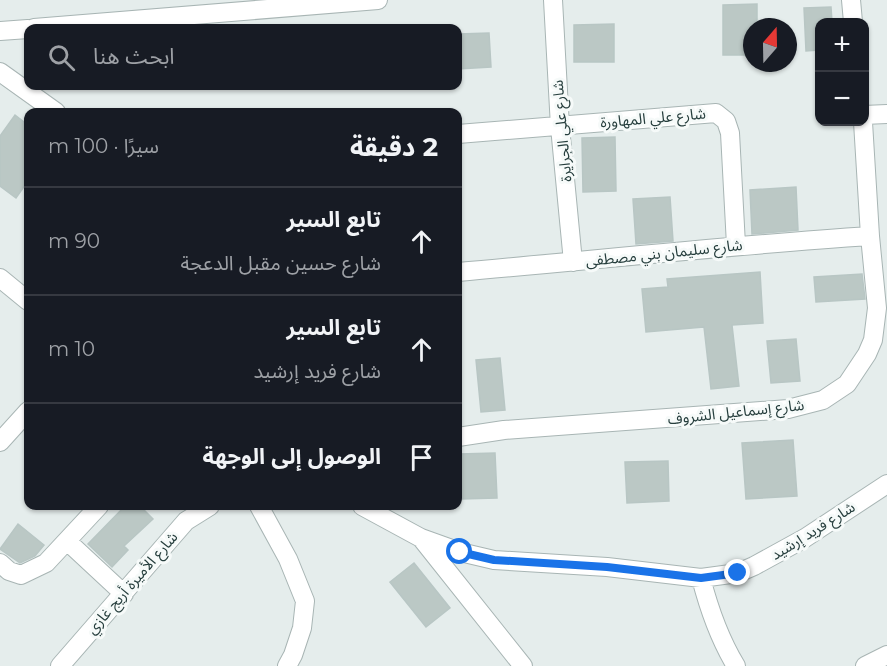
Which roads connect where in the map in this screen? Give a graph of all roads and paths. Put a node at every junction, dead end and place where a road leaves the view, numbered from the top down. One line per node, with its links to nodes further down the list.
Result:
1 (378, 0): 4 (street)
2 (553, 0): 16 (street, شارع علي الجرايرة)
3 (851, 0): 5 (street)
4 (202, 8): 6 (street)
5 (853, 18)
6 (68, 24)
7 (24, 29): 8 (street)
8 (0, 32)
9 (0, 72): 10 (street)
10 (24, 89)
11 (25, 90): 12 (street)
12 (50, 108)
13 (887, 114): 14 (street)
14 (869, 116)
15 (863, 126): 18 (street, شارع إسماعيل الشروف)
16 (560, 127): 17 (street); 19 (street, شارع علي المهاورة); 20 (street, شارع علي الجرايرة)
17 (462, 134)
18 (870, 236): 19 (street, شارع سليمان بني مصطفى); 25 (street, شارع إسماعيل الشروف)
19 (736, 245): 20 (street, شارع سليمان بني مصطفى)
20 (573, 262): 21 (street, شارع سليمان بني مصطفى)
21 (462, 272)
22 (0, 278): 23 (street)
23 (24, 298)
24 (24, 415): 26 (street)
25 (462, 436)
26 (0, 442)
27 (887, 484): 35 (street, شارع فريد إرشيد)
28 (95, 510): 33 (street)
29 (204, 510): 36 (street, شارع الأميرة أريج غازي)
30 (261, 510): 39 (street)
31 (369, 510): 32 (street)
32 (421, 538): 35 (street, شارع فريد إرشيد); 40 (street)
33 (67, 541): 34 (street); 36 (street)
34 (0, 563)
35 (701, 578): 41 (street)
36 (124, 594): 38 (street, شارع الأميرة أريج غازي)
37 (887, 655): 42 (street)
38 (60, 666)
39 (287, 666)
40 (523, 666)
41 (736, 666)
42 (865, 666)

